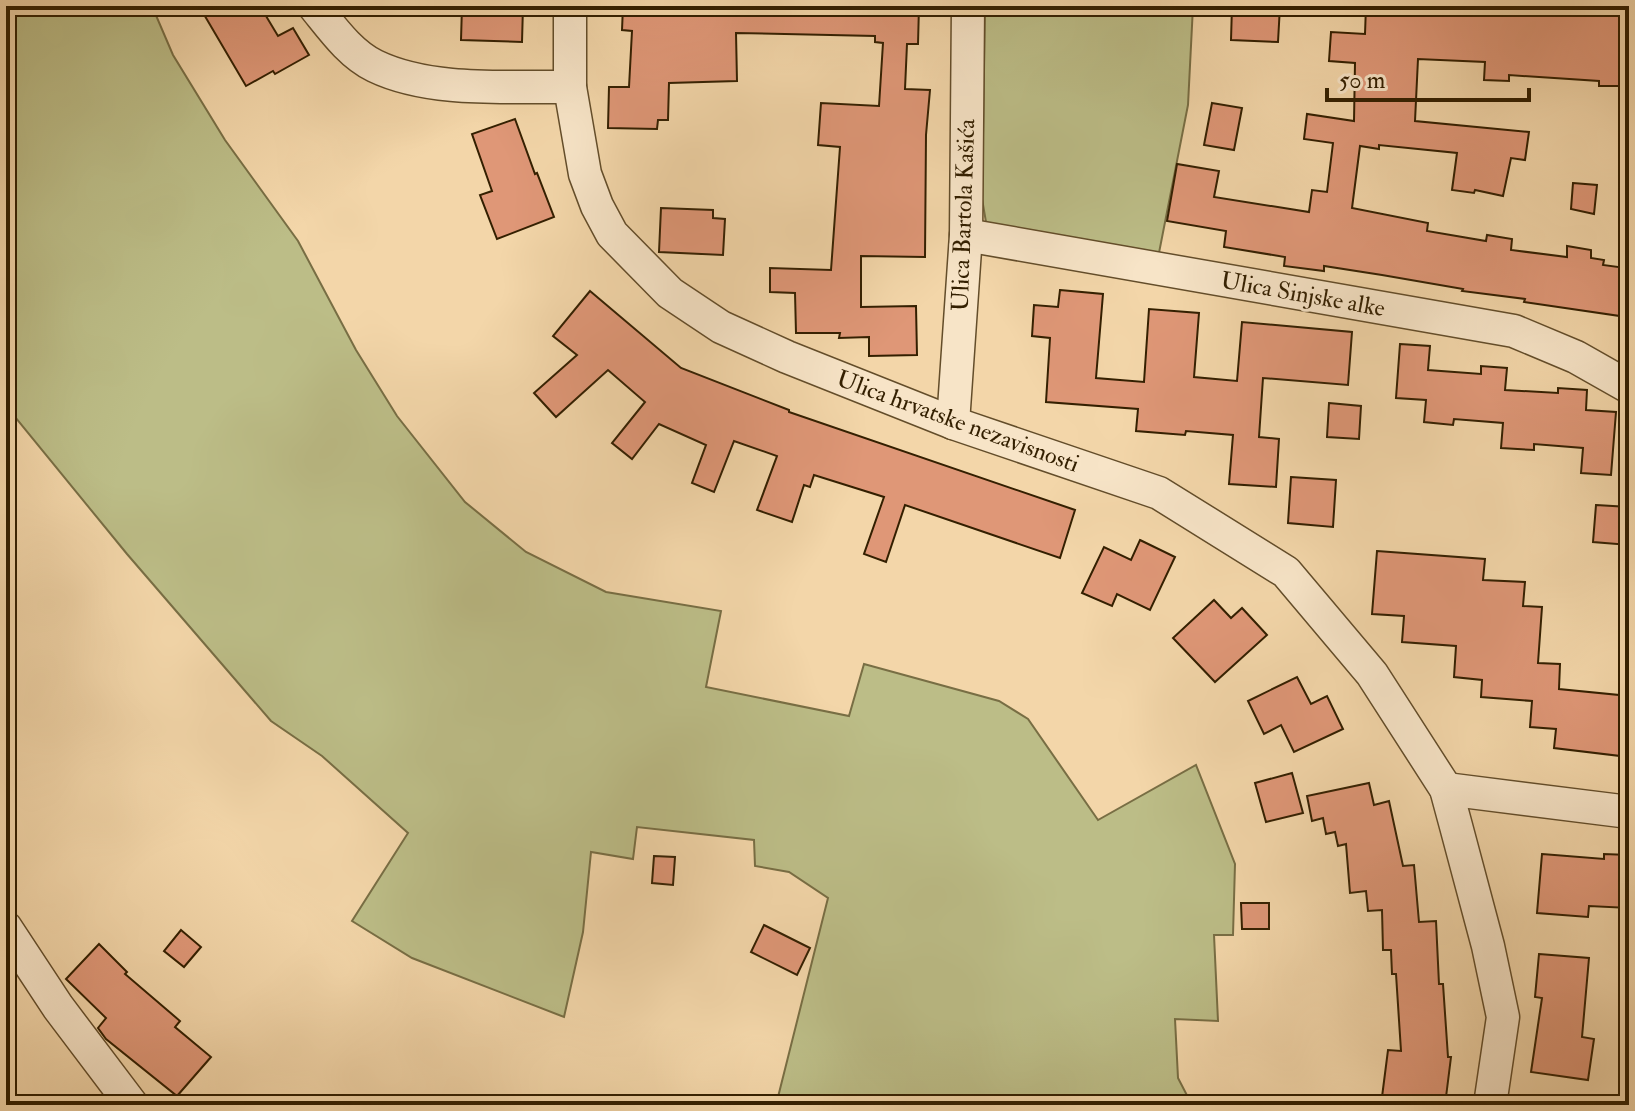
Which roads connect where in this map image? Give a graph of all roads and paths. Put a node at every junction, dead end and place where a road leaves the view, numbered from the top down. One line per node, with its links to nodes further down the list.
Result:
1 (314, 6): 4 (street)
2 (570, 6): 4 (street, Ulica hrvatske nezavisnosti)
3 (968, 6): 5 (street, Ulica Bartola Kašića)
4 (570, 87): 7 (street, Ulica hrvatske nezavisnosti)
5 (966, 235): 6 (street, Ulica Sinjske alke); 7 (street, Ulica Bartola Kašića)
6 (1629, 387)
7 (953, 423): 8 (street, Ulica hrvatske nezavisnosti)
8 (1446, 789): 9 (street); 12 (street, Ulica hrvatske nezavisnosti)
9 (1629, 812)
10 (6, 928): 11 (street)
11 (132, 1105)
12 (1490, 1105)

